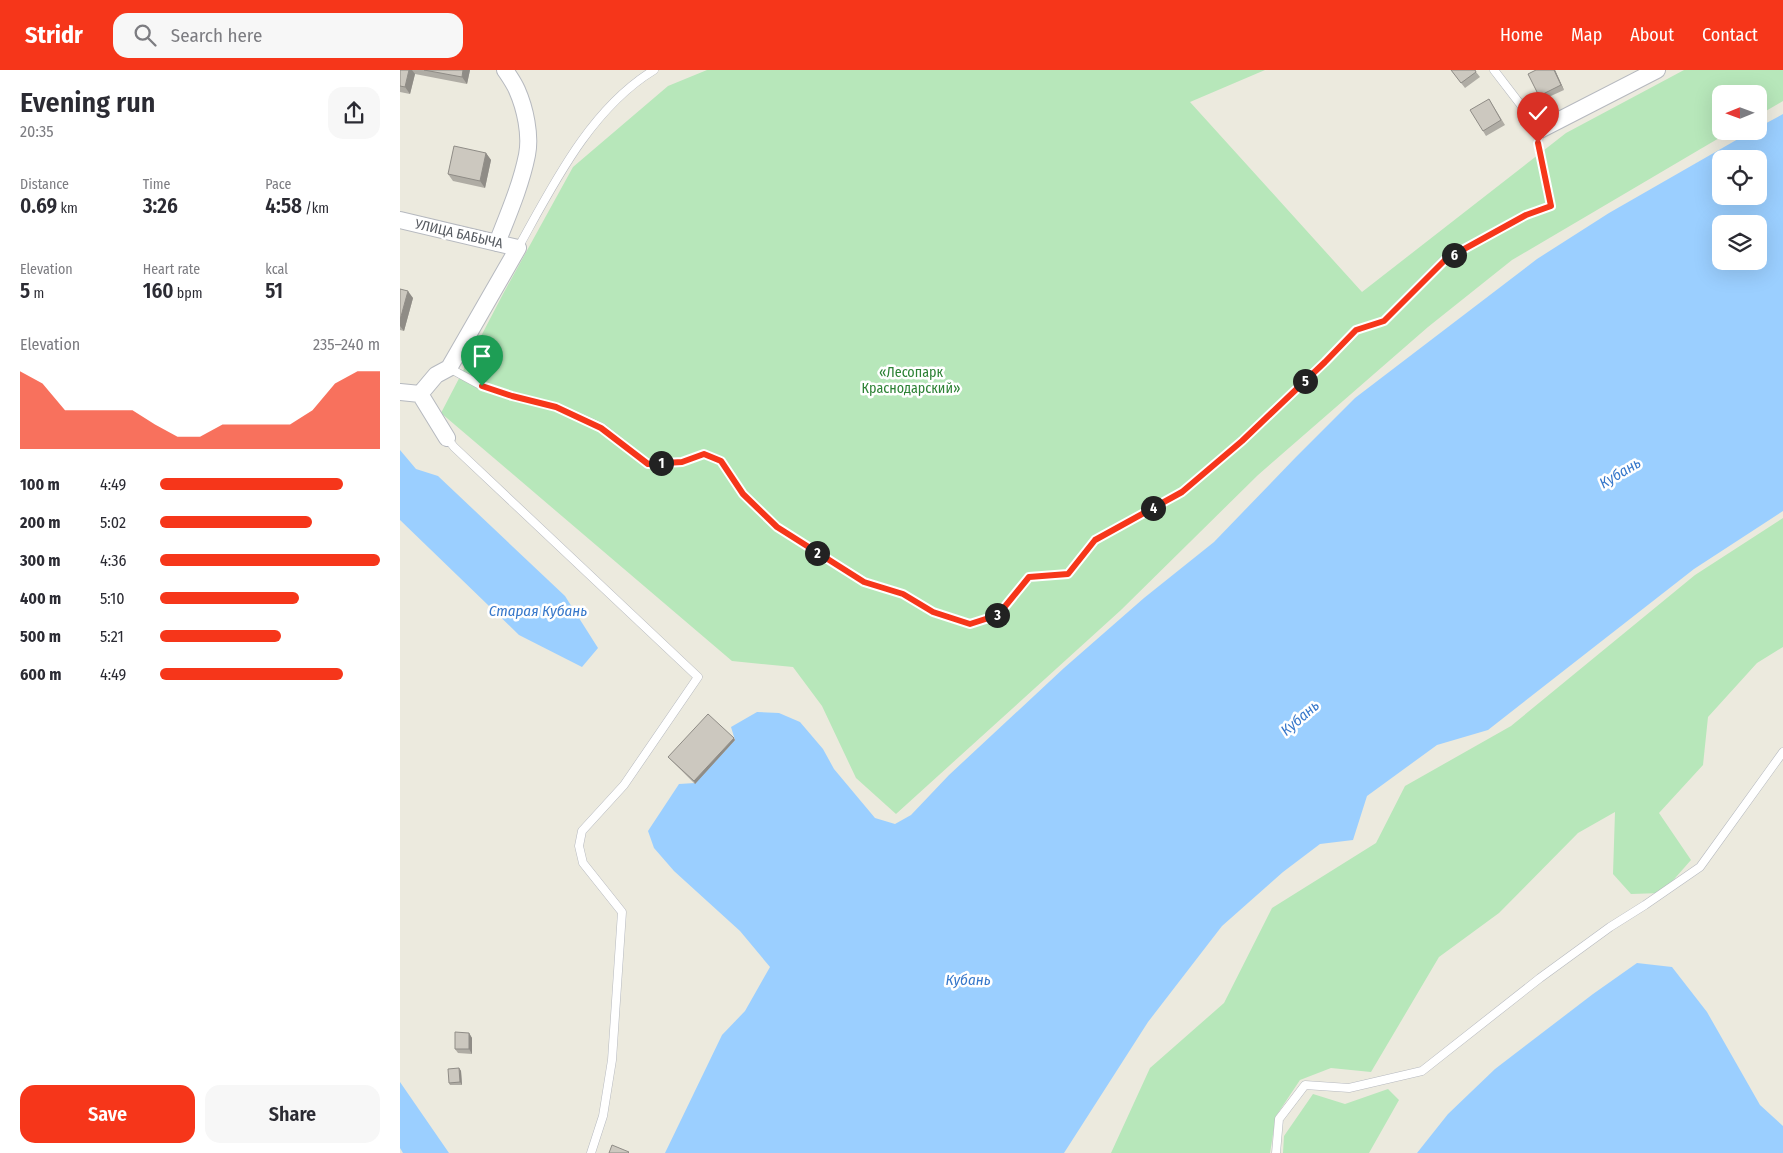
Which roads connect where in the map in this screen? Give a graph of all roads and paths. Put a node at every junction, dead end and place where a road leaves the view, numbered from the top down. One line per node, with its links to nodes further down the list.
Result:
1 (505, 70): 7 (street)
2 (654, 70): 8 (lane)
3 (1494, 70): 5 (lane)
4 (1657, 70): 5 (street)
5 (1540, 130): 9 (lane)
6 (400, 220): 7 (street, УЛИЦА БАБЫЧА)
7 (497, 243): 8 (street, УЛИЦА БАБЫЧА)
8 (518, 248): 9 (street)
9 (449, 368): 11 (street)
10 (400, 392): 11 (street)
11 (420, 394): 12 (street)
12 (447, 438): 14 (lane)
13 (1783, 752): 15 (lane)
14 (591, 1153)
15 (1276, 1153)

